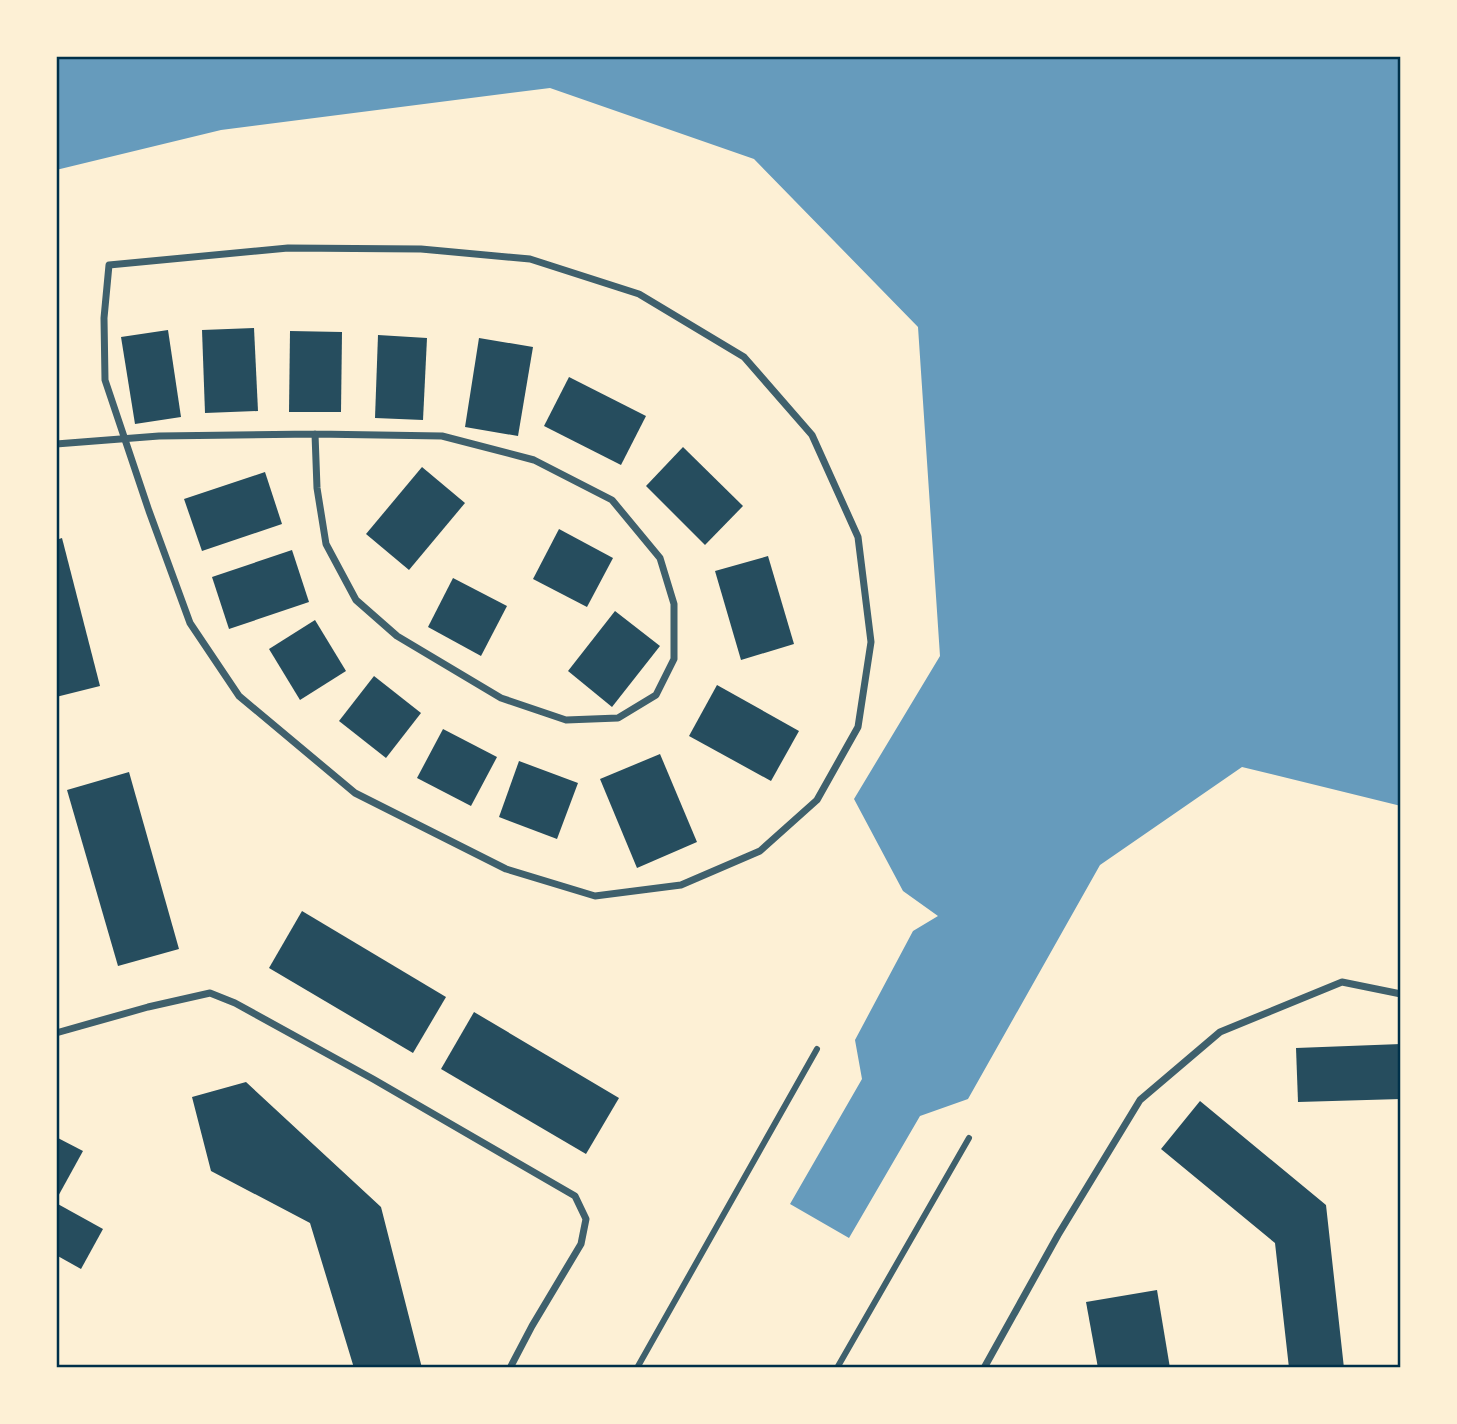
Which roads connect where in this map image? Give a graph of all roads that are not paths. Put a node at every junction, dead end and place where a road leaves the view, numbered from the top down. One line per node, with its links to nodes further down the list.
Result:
1 (315, 434): 1 (street); 2 (street)
2 (124, 439): 2 (street); 3 (street)
3 (56, 444)
4 (1401, 994): 11 (street)
5 (56, 1033): 8 (street)
6 (817, 1049): 9 (street)
7 (969, 1138): 10 (street)
8 (509, 1368)
9 (637, 1368)
10 (837, 1368)
11 (985, 1368)

